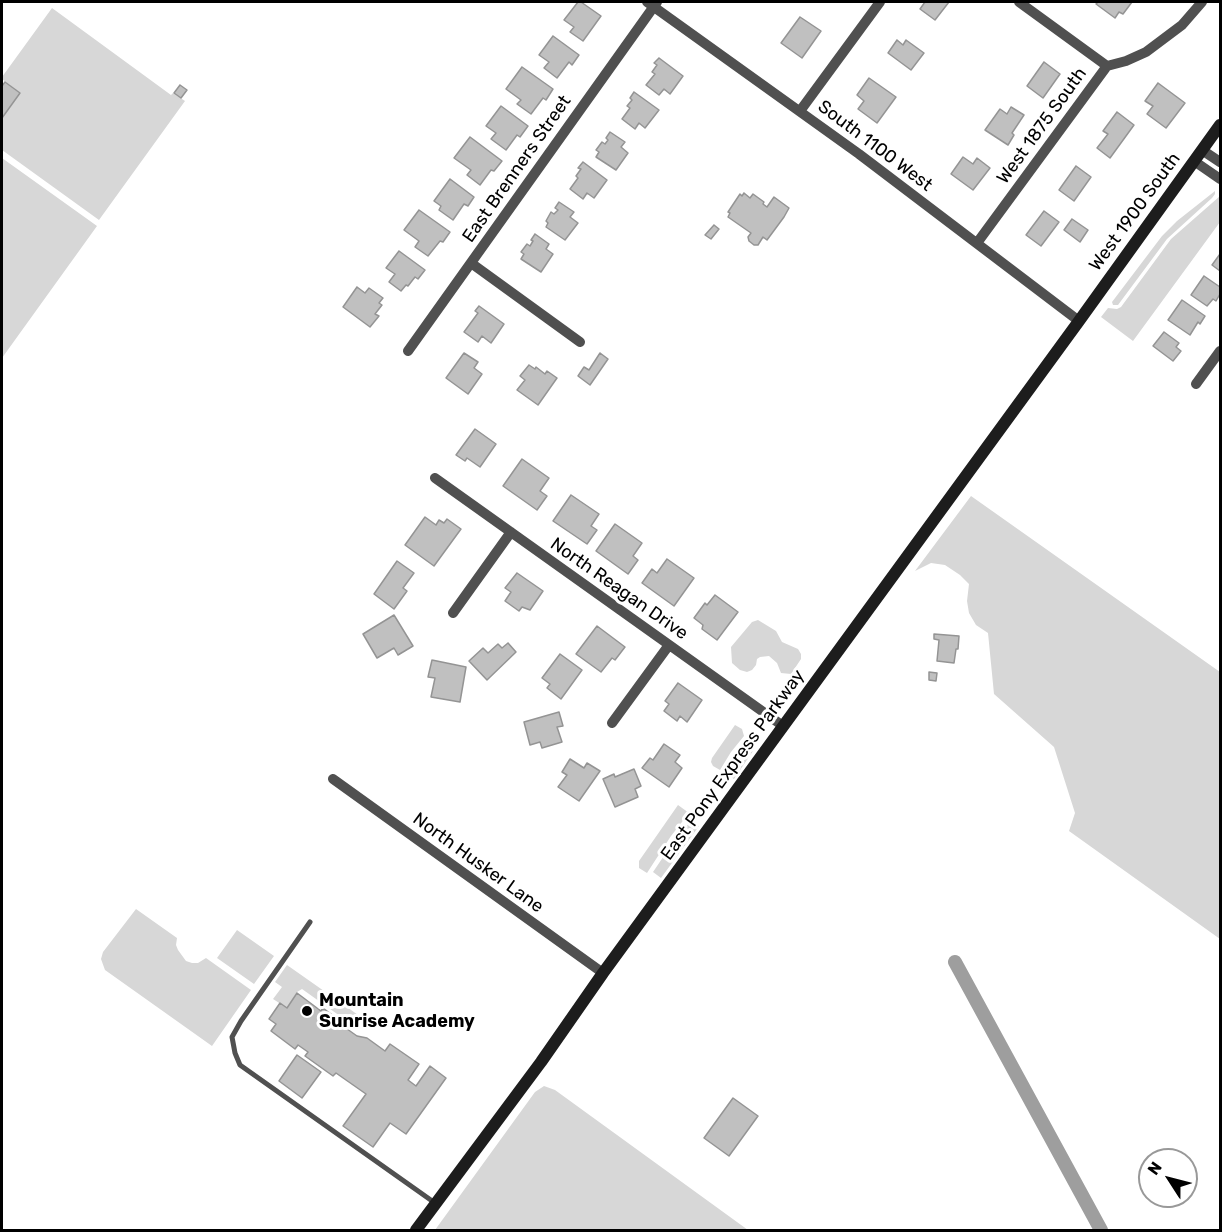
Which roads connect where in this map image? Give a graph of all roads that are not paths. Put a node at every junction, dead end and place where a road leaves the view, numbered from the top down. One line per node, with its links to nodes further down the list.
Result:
1 (880, 2): 6 (street)
2 (1020, 2): 5 (street)
3 (1202, 2): 5 (street, West 1875 South)
4 (653, 3): 6 (street, South 1100 West); 13 (street, East Brenners Street)
5 (1107, 66): 12 (street, West 1875 South)
6 (801, 111): 12 (street, South 1100 West)
7 (1221, 125): 8 (street, West 1900 South)
8 (1202, 150): 9 (street, West 1900 South); 10 (street)
9 (1194, 161): 11 (street); 14 (street, West 1900 South)
10 (1221, 162)
11 (1221, 179)
12 (977, 243): 14 (street, South 1100 West)
13 (471, 263): 15 (street); 16 (street, East Brenners Street)
14 (1079, 321): 24 (street, East Pony Express Parkway)
15 (580, 342)
16 (408, 351)
17 (1221, 351): 18 (street)
18 (1196, 384)
19 (435, 478): 20 (street, North Reagan Drive)
20 (511, 532): 21 (street); 22 (street, North Reagan Drive)
21 (453, 613)
22 (669, 645): 23 (street); 24 (street, North Reagan Drive)
23 (612, 723)
24 (783, 726): 27 (street, East Pony Express Parkway)
25 (333, 779): 27 (street, North Husker Lane)
26 (310, 922): 28 (lane)
27 (603, 973): 28 (street, East Pony Express Parkway)
28 (435, 1203): 29 (street, East Pony Express Parkway)
29 (416, 1230)

